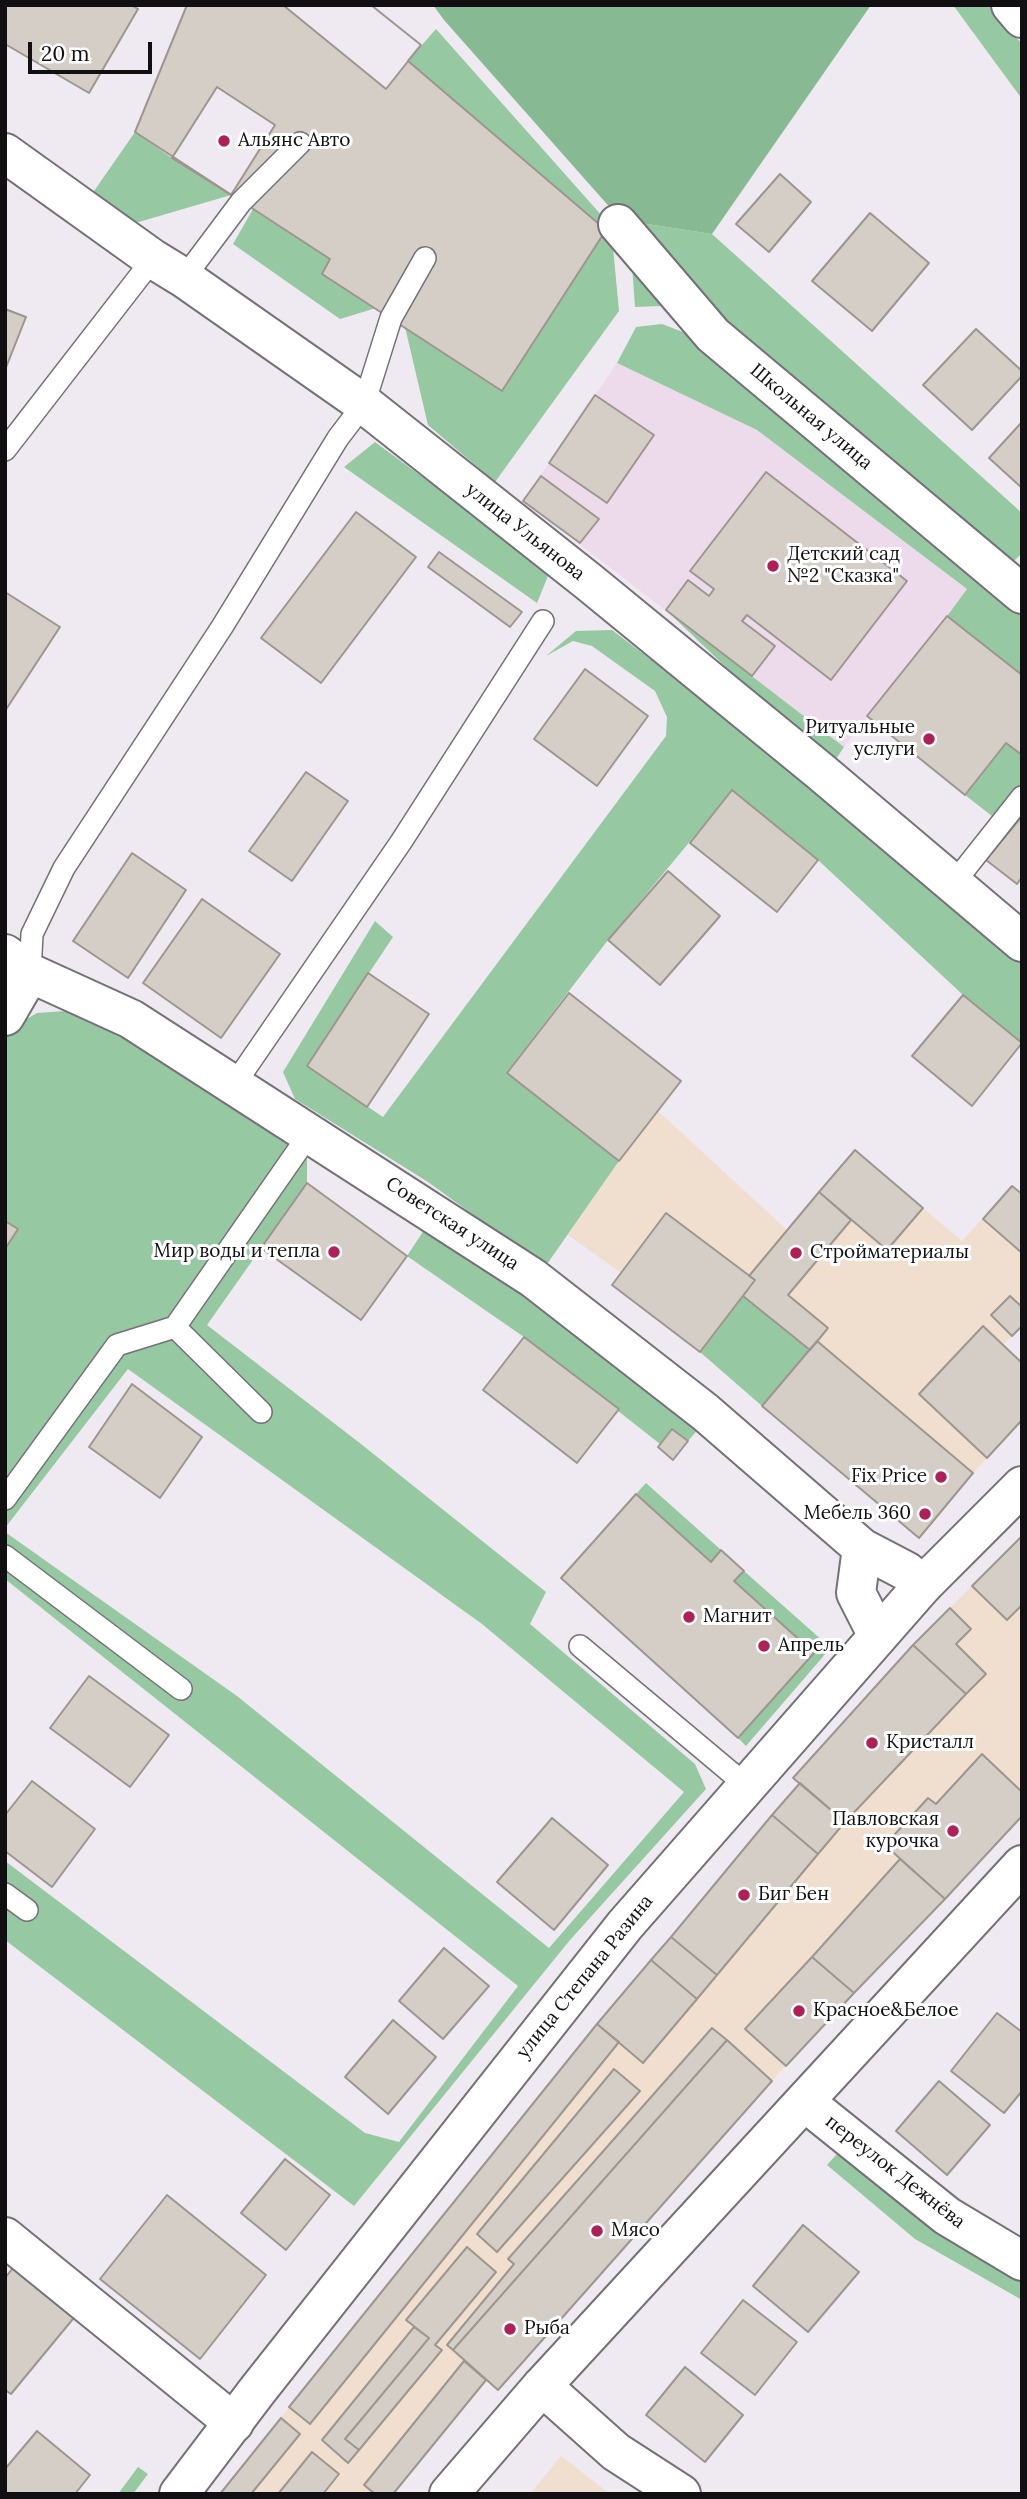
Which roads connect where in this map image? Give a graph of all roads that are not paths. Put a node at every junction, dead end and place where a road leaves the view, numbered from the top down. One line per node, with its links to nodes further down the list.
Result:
1 (1011, 5): 2 (street)
2 (1022, 18)
3 (299, 143): 7 (lane)
4 (5, 153): 7 (street, улица Ульянова)
5 (618, 224): 10 (street, Школьная улица)
6 (425, 258): 8 (lane)
7 (168, 268): 8 (street, улица Ульянова); 9 (lane)
8 (364, 404): 13 (street, улица Ульянова); 15 (lane)
9 (5, 450)
10 (1017, 581)
11 (543, 621): 17 (lane)
12 (1022, 797): 13 (lane)
13 (953, 884): 14 (street, улица Ульянова)
14 (1022, 942)
15 (18, 963): 16 (street); 17 (street, Советская улица)
16 (5, 1016)
17 (234, 1085): 18 (street, Советская улица)
18 (310, 1133): 19 (lane); 23 (street, Советская улица)
19 (175, 1326): 20 (lane); 22 (lane)
20 (261, 1412)
21 (1022, 1486): 25 (street, улица Степана Разина)
22 (5, 1499)
23 (862, 1548): 25 (street, Советская улица); 26 (street)
24 (5, 1556): 28 (lane)
25 (923, 1584): 26 (street, улица Степана Разина)
26 (878, 1636): 29 (street, улица Степана Разина)
27 (580, 1646): 29 (lane)
28 (181, 1689)
29 (747, 1786): 37 (street, улица Степана Разина)
30 (1022, 1865): 33 (street)
31 (5, 1894): 32 (lane)
32 (27, 1910)
33 (805, 2102): 35 (street, переулок Дежнёва); 36 (street)
34 (5, 2237): 37 (street)
35 (1022, 2261)
36 (542, 2386): 39 (street); 40 (street)
37 (234, 2423): 38 (street, улица Степана Разина)
38 (179, 2494)
39 (449, 2494)
40 (681, 2494)

